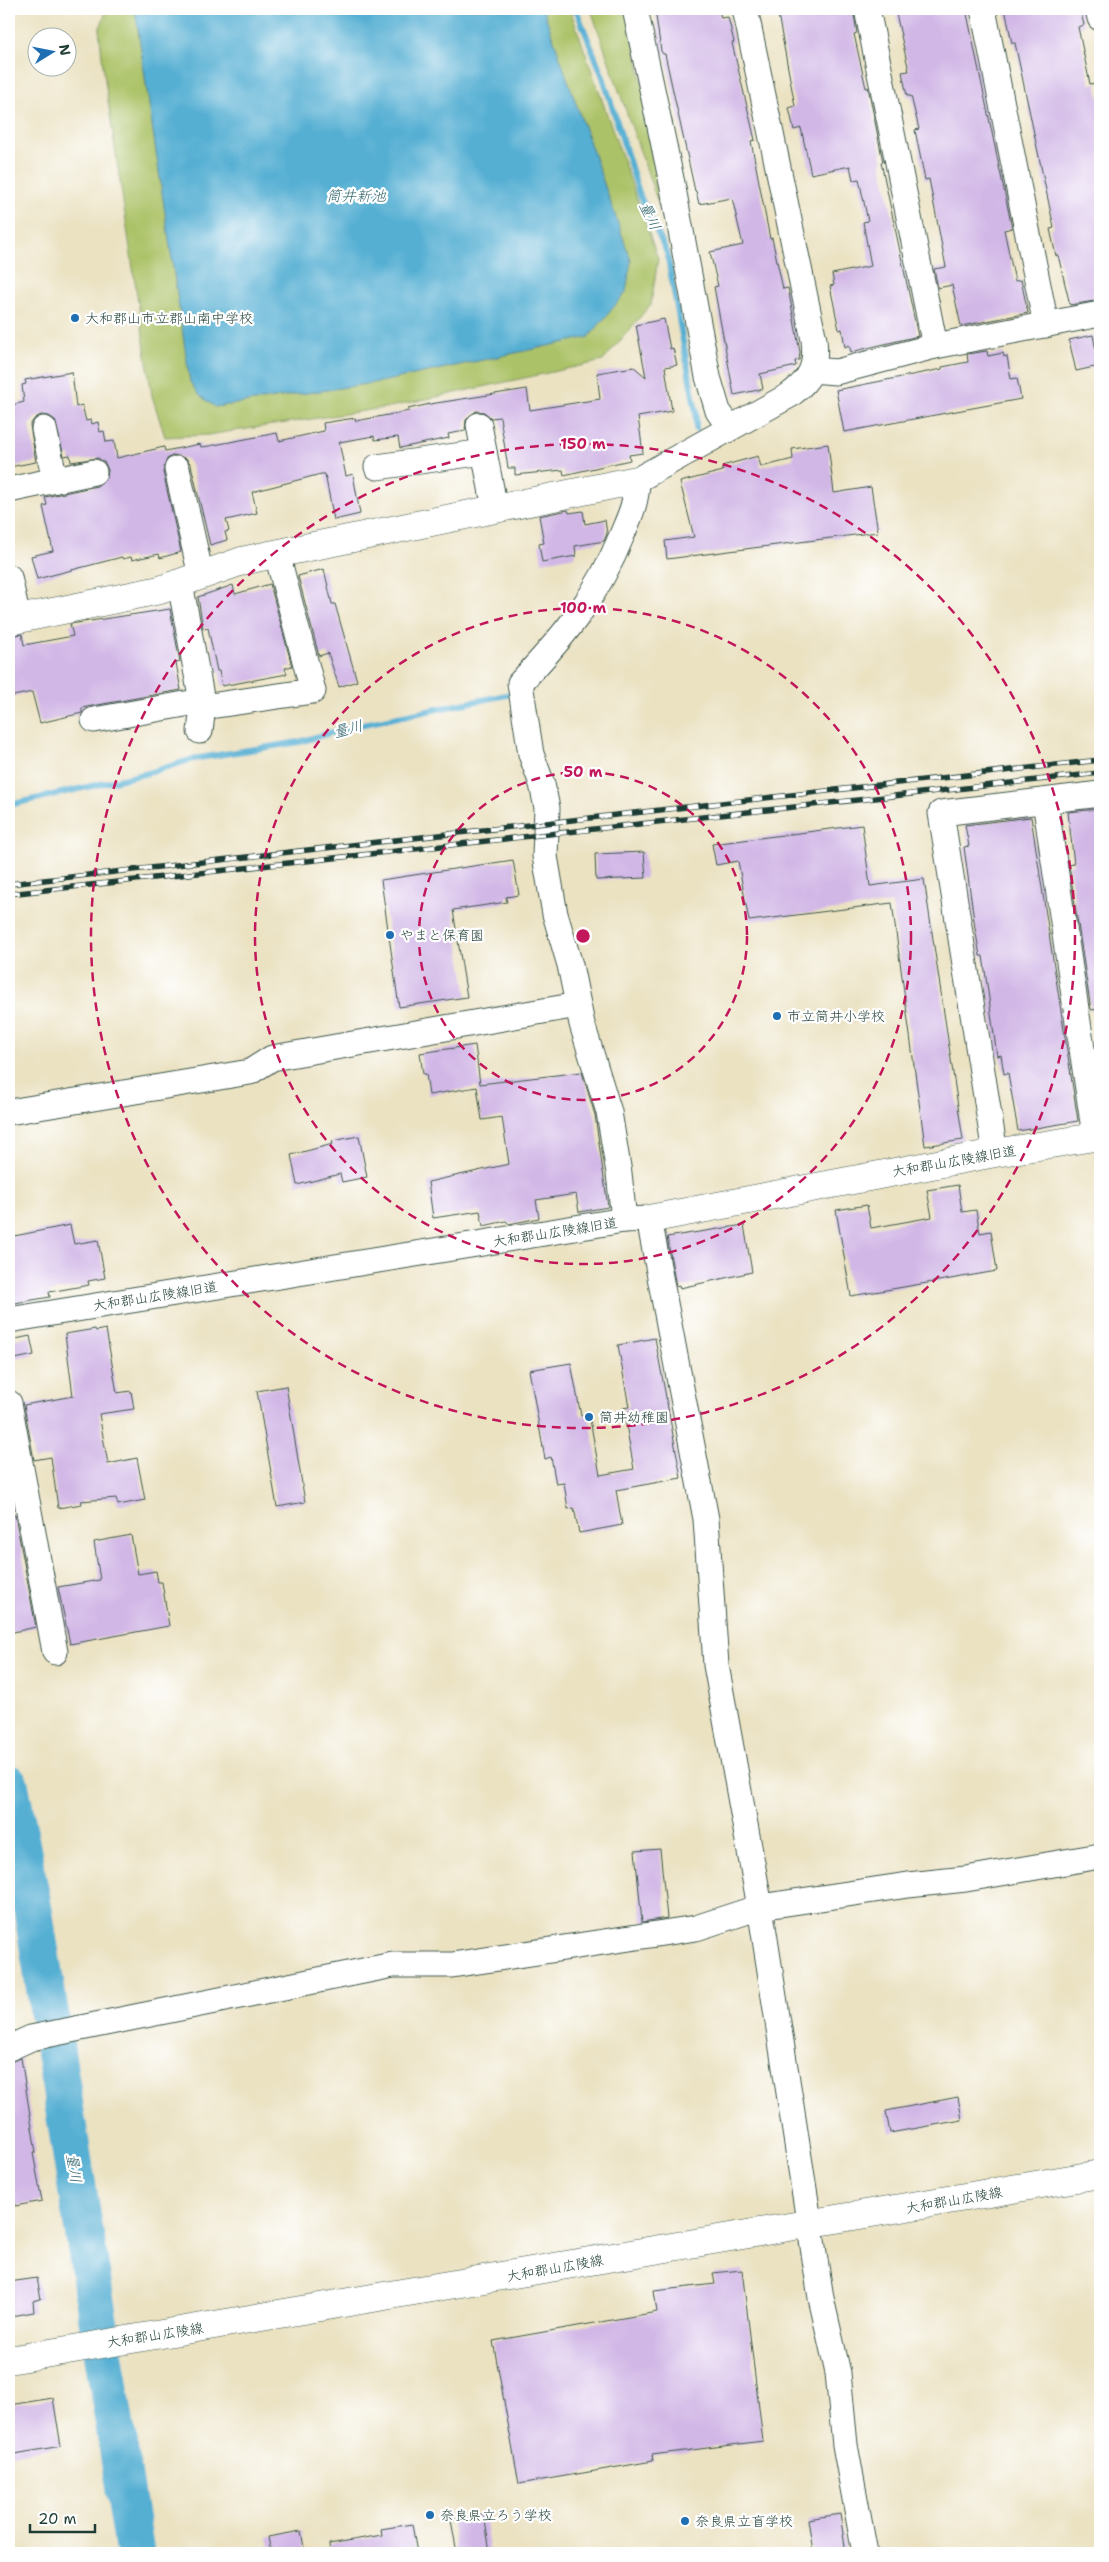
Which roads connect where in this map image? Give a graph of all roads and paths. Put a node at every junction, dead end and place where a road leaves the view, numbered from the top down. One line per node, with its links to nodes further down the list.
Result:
1 (635, 9): 13 (street)
2 (745, 9): 10 (street)
3 (867, 9): 9 (street)
4 (983, 9): 8 (street)
5 (1098, 9): 6 (street)
6 (1100, 18)
7 (1100, 314): 8 (street)
8 (1046, 325): 9 (street)
9 (935, 346): 10 (street)
10 (812, 370): 13 (street)
11 (479, 425): 14 (street)
12 (44, 428): 18 (street)
13 (730, 428): 19 (street)
14 (484, 452): 15 (street); 21 (street)
15 (377, 467)
16 (177, 469): 24 (street)
17 (94, 472): 18 (street)
18 (55, 480): 20 (street)
19 (637, 480): 21 (main road); 30 (street)
20 (9, 490)
21 (495, 509): 22 (main road)
22 (277, 554): 24 (main road); 26 (street)
23 (9, 577): 25 (street)
24 (190, 580): 25 (main road); 26 (street)
25 (13, 620)
26 (202, 713): 27 (street)
27 (94, 720)
28 (1100, 794): 29 (street)
29 (1045, 801): 32 (street); 33 (street)
30 (578, 1005): 31 (street); 34 (street)
31 (9, 1112)
32 (1098, 1136): 33 (main road, 大和郡山広陵線旧道)
33 (995, 1153): 34 (main road, 大和郡山広陵線旧道)
34 (637, 1220): 35 (street, 大和郡山広陵線旧道); 39 (street)
35 (9, 1320)
36 (9, 1403): 37 (street)
37 (55, 1652)
38 (1100, 1856): 39 (street)
39 (760, 1907): 40 (street); 42 (street)
40 (20, 2043)
41 (1100, 2174): 42 (main road, 大和郡山広陵線)
42 (810, 2224): 43 (main road, 大和郡山広陵線); 44 (street)
43 (9, 2360)
44 (865, 2553)

